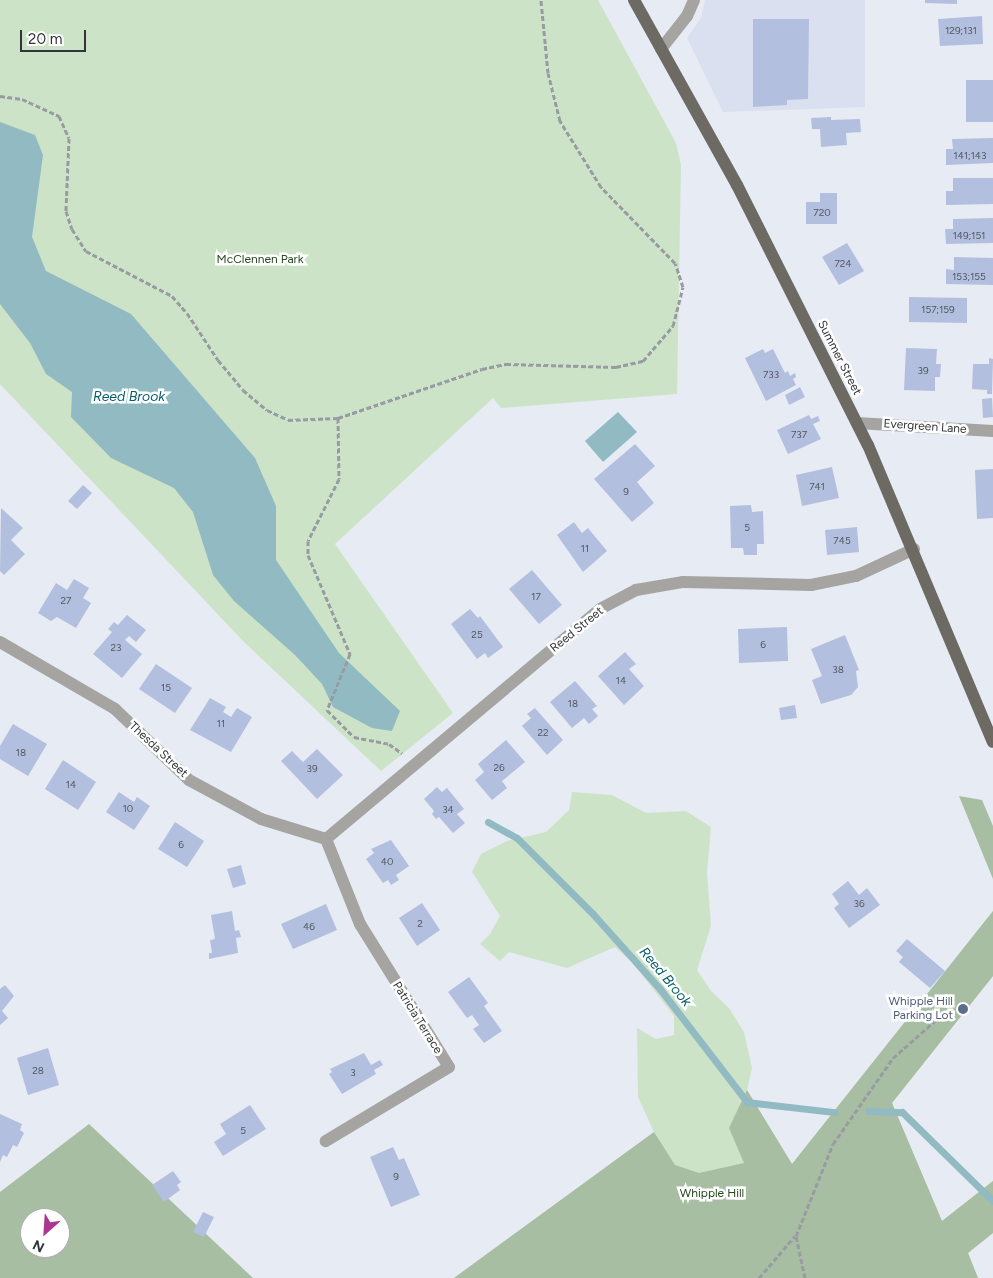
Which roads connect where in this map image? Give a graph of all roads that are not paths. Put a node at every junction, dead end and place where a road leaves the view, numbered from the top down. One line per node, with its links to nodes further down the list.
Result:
1 (634, 0): 3 (main road, Summer Street)
2 (694, 0): 3 (street)
3 (661, 49): 4 (main road, Summer Street)
4 (857, 423): 5 (street, Evergreen Lane); 6 (main road, Summer Street)
5 (993, 432)
6 (914, 549): 8 (main road, Summer Street); 9 (street, Reed Street)
7 (0, 642): 9 (street, Thesda Street)
8 (993, 742)
9 (326, 839): 10 (street, Patricia Terrace)
10 (326, 1141)

